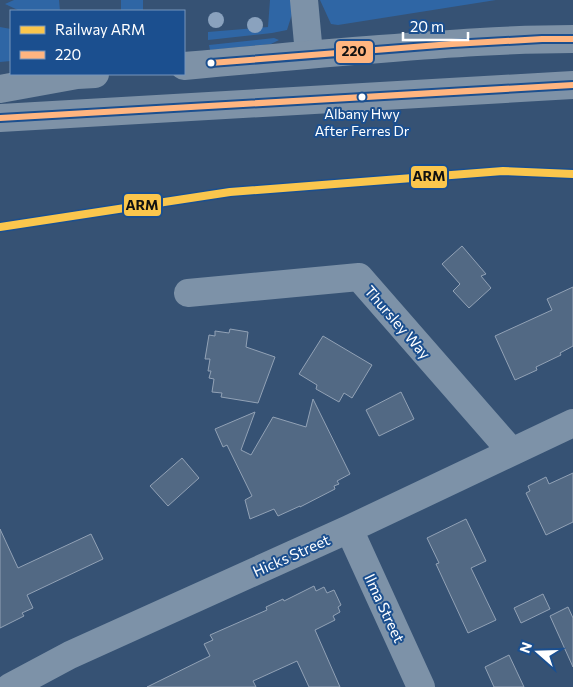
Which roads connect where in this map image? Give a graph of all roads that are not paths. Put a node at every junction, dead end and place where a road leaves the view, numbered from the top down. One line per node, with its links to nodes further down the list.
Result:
1 (304, 0): 5 (street)
2 (573, 30): 3 (highway)
3 (542, 39): 4 (highway); 5 (highway)
4 (573, 39)
5 (309, 54): 6 (highway)
6 (185, 66)
7 (77, 75): 9 (highway)
8 (573, 85): 10 (highway)
9 (0, 89)
10 (0, 118)
11 (188, 293): 13 (street, Thursley Way)
12 (573, 423): 13 (street, Hicks Street)
13 (512, 452): 14 (street, Hicks Street)
14 (349, 529): 15 (street, Hicks Street); 16 (street, Ilma Street)
15 (10, 687)
16 (422, 687)

